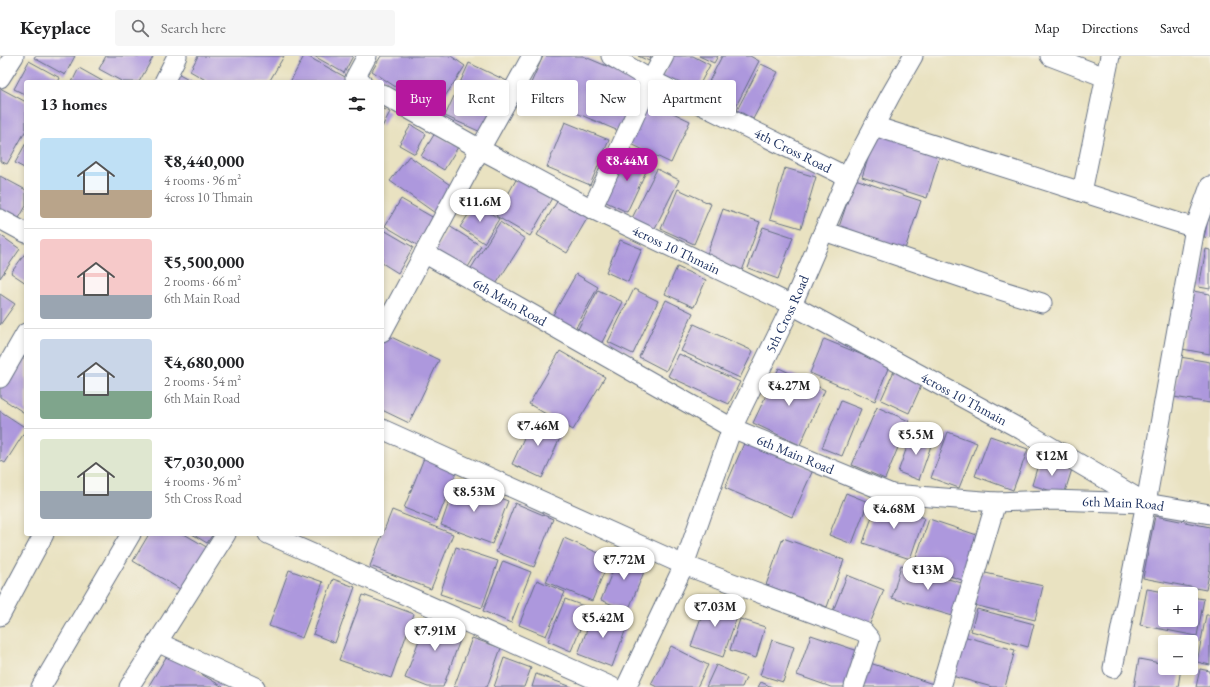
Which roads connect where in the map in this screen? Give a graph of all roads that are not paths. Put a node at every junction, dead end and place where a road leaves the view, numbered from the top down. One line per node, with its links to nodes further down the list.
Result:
1 (14, 56): 11 (street)
2 (177, 56): 12 (street)
3 (367, 56): 13 (street)
4 (532, 56): 19 (street)
5 (611, 56): 14 (street, 4th Cross Road)
6 (664, 56): 14 (street)
7 (913, 56): 18 (street, 5th Cross Road)
8 (1050, 56): 10 (street)
9 (1110, 56): 10 (street)
10 (1105, 77): 22 (street)
11 (0, 78)
12 (165, 80)
13 (356, 80)
14 (651, 80)
15 (648, 87): 23 (street)
16 (384, 95): 19 (street, 4cross 10 Thmain)
17 (724, 116): 20 (street, 4th Cross Road)
18 (874, 126): 20 (street, 5th Cross Road); 22 (street)
19 (480, 149): 23 (street, 4cross 10 Thmain); 28 (street)
20 (848, 177): 26 (street, 5th Cross Road)
21 (1210, 186): 25 (street)
22 (1082, 192): 25 (street)
23 (592, 209): 30 (street, 4cross 10 Thmain)
24 (0, 219): 27 (street)
25 (1195, 228): 37 (street)
26 (824, 231): 29 (street); 30 (street, 5th Cross Road)
27 (24, 232)
28 (424, 253): 31 (street); 34 (street, 6th Main Road)
29 (1042, 303)
30 (792, 305): 34 (street, 5th Cross Road); 37 (street, 4cross 10 Thmain)
31 (384, 328)
32 (24, 336): 33 (street)
33 (0, 378)
34 (732, 428): 36 (street, 6th Main Road); 43 (street, 5th Cross Road)
35 (384, 430): 43 (street)
36 (996, 502): 37 (street, 6th Main Road); 53 (street)
37 (1146, 503): 38 (street, 6th Main Road); 46 (street)
38 (1210, 514)
39 (43, 536): 44 (street)
40 (130, 536): 47 (street)
41 (225, 536): 45 (street)
42 (272, 536): 50 (street)
43 (684, 565): 51 (street, 5th Cross Road); 52 (street)
44 (0, 616)
45 (157, 642): 48 (street); 49 (street)
46 (1113, 668)
47 (42, 687)
48 (129, 687)
49 (254, 687)
50 (612, 687)
51 (626, 687)
52 (854, 687)
53 (941, 687)

